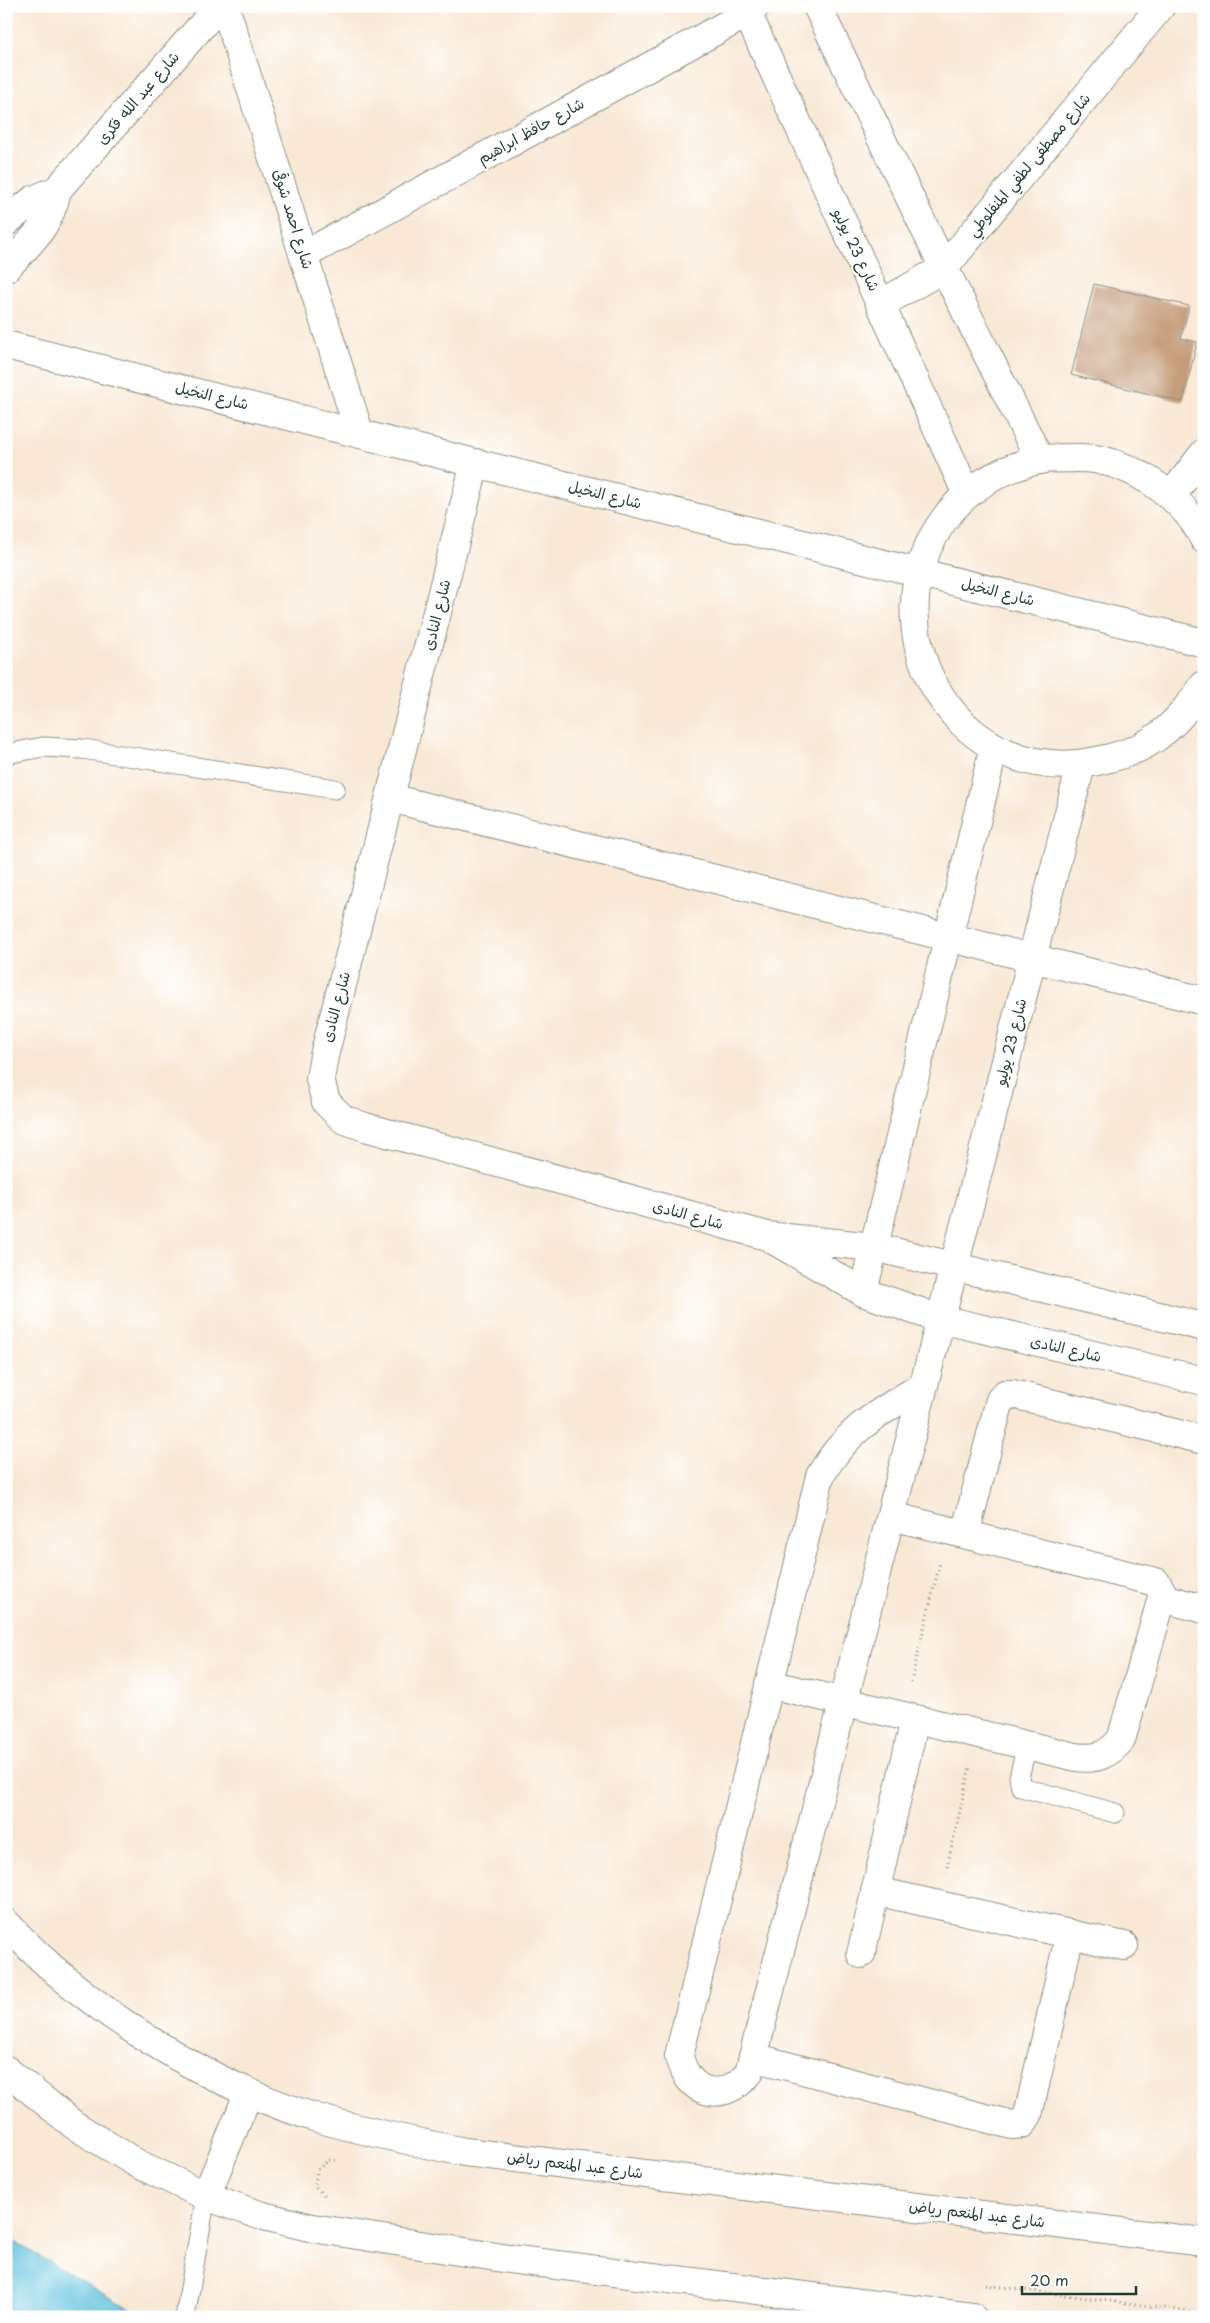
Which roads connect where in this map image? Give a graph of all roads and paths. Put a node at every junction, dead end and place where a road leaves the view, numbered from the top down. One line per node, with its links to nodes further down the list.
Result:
1 (219, 6): 6 (main road, شارع عبد الله فكرى)
2 (225, 6): 8 (main road, شارع احمد شوقى)
3 (817, 6): 10 (main road)
4 (1162, 6): 10 (main road, شارع مصطفى لطفي المنفلوطي)
5 (749, 8): 8 (main road, شارع حافظ ابراهيم); 11 (main road, شارع 23 يوليو)
6 (57, 190): 7 (main road, شارع عبد الله فكرى); 9 (main road, شارع عبد الله فكرى)
7 (6, 222)
8 (304, 255): 13 (main road, شارع احمد شوقى)
9 (6, 268)
10 (944, 268): 11 (main road, شارع مصطفى لطفي المنفلوطي); 15 (main road)
11 (881, 304): 17 (main road, شارع 23 يوليو)
12 (6, 345): 13 (main road, شارع النخيل)
13 (359, 432): 16 (main road, شارع النخيل)
14 (1204, 453): 18 (main road)
15 (1040, 460): 17 (main road); 18 (main road)
16 (475, 463): 20 (main road, شارع النخيل); 27 (main road, شارع النادى)
17 (967, 494): 20 (main road)
18 (1171, 496): 19 (main road)
19 (1204, 539)
20 (918, 572): 21 (main road, شارع النخيل); 23 (main road)
21 (1204, 642)
22 (1204, 685): 25 (main road)
23 (994, 747): 25 (main road); 28 (main road)
24 (6, 754): 26 (lane)
25 (1081, 765): 29 (main road, شارع 23 يوليو)
26 (335, 789)
27 (390, 798): 28 (main road); 31 (main road, شارع النادى)
28 (948, 937): 29 (main road); 32 (main road)
29 (1032, 958): 30 (main road); 33 (main road, شارع 23 يوليو)
30 (1204, 1000)
31 (767, 1236): 32 (main road, شارع النادى); 34 (main road, شارع النادى)
32 (874, 1247): 33 (main road, شارع النادى); 34 (main road)
33 (954, 1266): 35 (main road, شارع 23 يوليو); 36 (main road, شارع النادى)
34 (863, 1292): 35 (main road, شارع النادى)
35 (940, 1319): 37 (main road, شارع النادى); 38 (main road, شارع 23 يوليو)
36 (1204, 1327)
37 (1204, 1382)
38 (924, 1385): 40 (main road, شارع 23 يوليو); 44 (main road, شارع 23 يوليو)
39 (1204, 1440): 41 (main road)
40 (891, 1516): 41 (main road); 45 (main road, شارع 23 يوليو)
41 (956, 1532): 42 (main road); 46 (path)
42 (1162, 1598): 43 (main road); 48 (main road)
43 (1204, 1609)
44 (770, 1684): 45 (main road); 56 (main road, شارع 23 يوليو)
45 (844, 1702): 46 (main road); 56 (main road, شارع 23 يوليو)
46 (909, 1717): 47 (main road); 50 (main road)
47 (978, 1734): 48 (main road); 51 (path)
48 (1027, 1745): 49 (lane)
49 (1116, 1813)
50 (875, 1891): 51 (main road); 55 (main road)
51 (938, 1905): 53 (main road)
52 (6, 1923): 58 (main road, شارع عبد المنعم رياض)
53 (1070, 1934): 54 (main road); 56 (main road)
54 (1124, 1946)
55 (861, 1954)
56 (753, 2057)
57 (6, 2070): 60 (main road)
58 (249, 2092): 60 (main road); 62 (main road, شارع عبد المنعم رياض)
59 (338, 2160): 61 (path)
60 (206, 2196): 64 (lane); 66 (main road)
61 (326, 2196)
62 (1204, 2242)
63 (976, 2284): 65 (path)
64 (186, 2311)
65 (1204, 2313)
66 (972, 2317)

